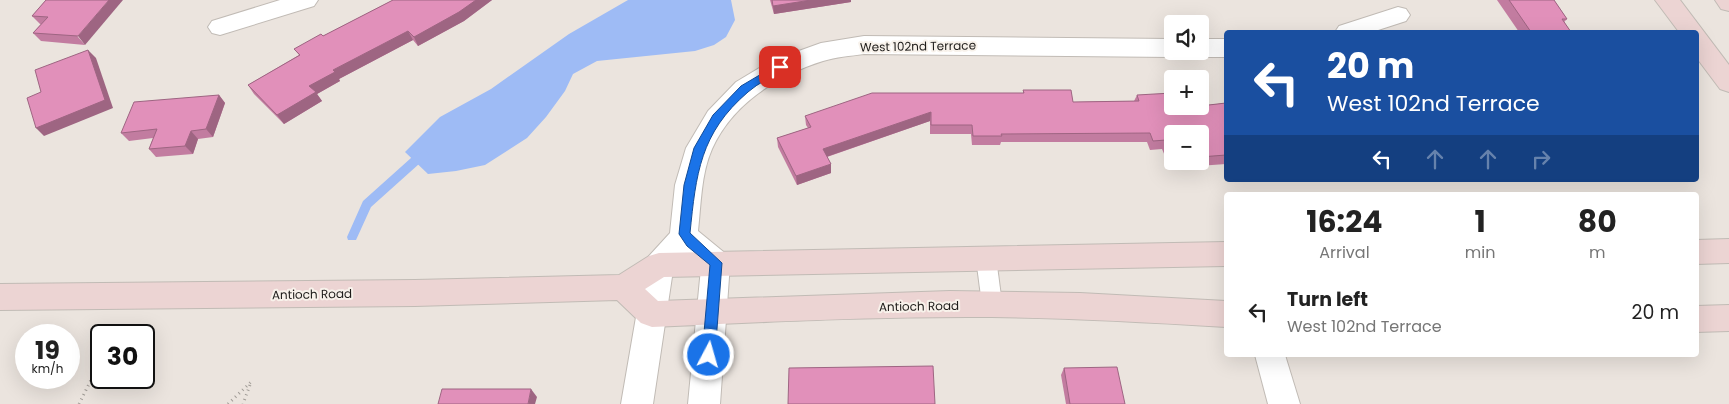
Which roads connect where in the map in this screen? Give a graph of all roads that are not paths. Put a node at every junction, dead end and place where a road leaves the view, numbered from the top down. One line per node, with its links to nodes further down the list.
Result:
1 (306, 0): 4 (street)
2 (1667, 0): 6 (main road)
3 (1398, 15): 5 (street)
4 (220, 28)
5 (1353, 30)
6 (1690, 30)
7 (1699, 43): 11 (main road)
8 (1164, 48): 12 (street, West 102nd Terrace)
9 (1209, 48): 10 (street)
10 (1224, 48)
11 (1729, 83)
12 (684, 234): 17 (street); 18 (street)
13 (1729, 251): 14 (main road)
14 (1699, 252)
15 (1224, 254): 16 (main road, Antioch Road)
16 (986, 258): 17 (main road, Antioch Road); 21 (lane)
17 (716, 263): 18 (main road, Antioch Road); 22 (street)
18 (660, 265): 19 (main road, Antioch Road); 23 (street)
19 (623, 287): 20 (main road, Antioch Road); 23 (main road)
20 (0, 297)
21 (992, 304): 22 (main road, Antioch Road); 24 (main road, Antioch Road)
22 (714, 311): 23 (main road, Antioch Road); 29 (street)
23 (652, 314): 28 (street)
24 (1224, 314)
25 (1729, 318): 26 (main road)
26 (1699, 319)
27 (1271, 357): 30 (street)
28 (637, 404)
29 (704, 404)
30 (1284, 404)

